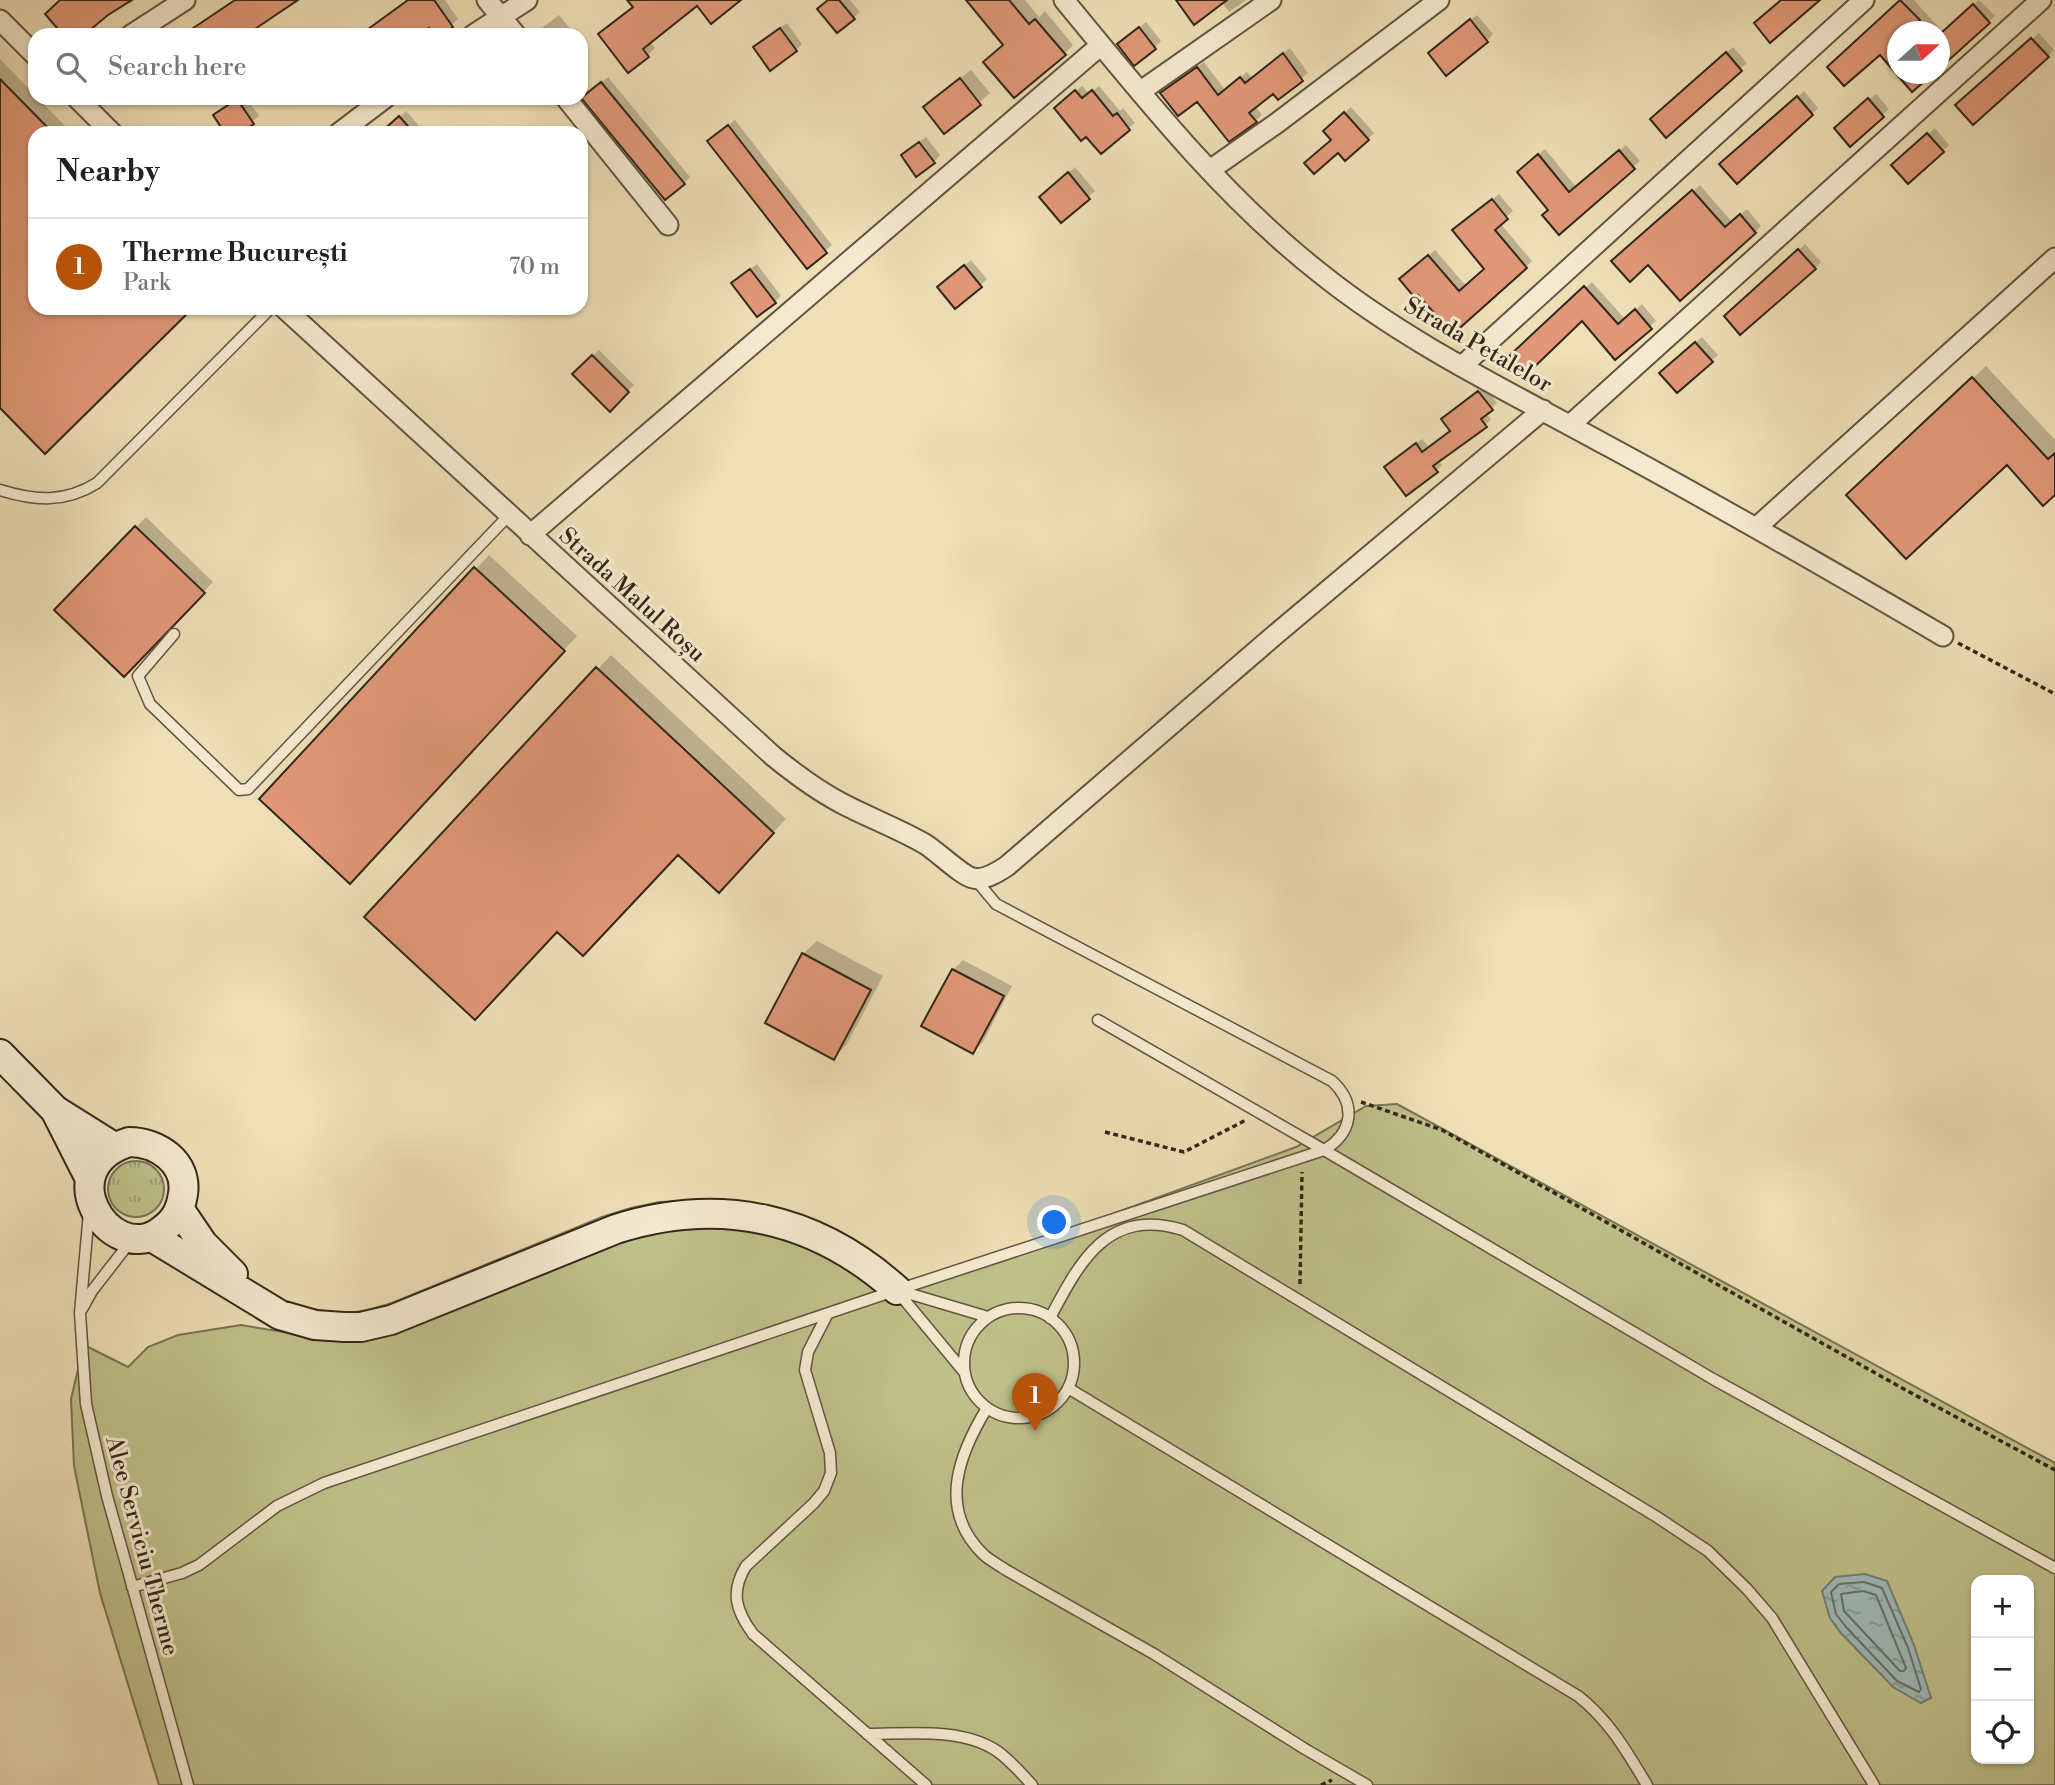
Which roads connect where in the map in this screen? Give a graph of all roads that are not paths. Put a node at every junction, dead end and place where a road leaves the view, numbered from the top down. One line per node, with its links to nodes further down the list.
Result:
1 (185, 0): 11 (street)
2 (487, 0): 9 (street)
3 (527, 0): 9 (street)
4 (1064, 0): 14 (street, Strada Petalelor)
5 (1271, 0): 16 (street)
6 (1439, 0): 22 (street)
7 (1864, 0): 27 (street)
8 (2041, 0): 29 (street)
9 (500, 16): 12 (street); 13 (street)
10 (0, 20): 15 (street)
11 (142, 28)
12 (483, 28)
13 (510, 28)
14 (1101, 45): 16 (street, Strada Petalelor); 33 (street)
15 (28, 48)
16 (1141, 91): 22 (street, Strada Petalelor)
17 (84, 105): 20 (street)
18 (376, 105): 21 (street)
19 (572, 105): 23 (street)
20 (104, 126)
21 (348, 126)
22 (1210, 170): 27 (street, Strada Petalelor)
23 (668, 225)
24 (2055, 258): 32 (street)
25 (264, 315): 30 (lane)
26 (292, 315): 31 (street, Strada Malul Roșu)
27 (1462, 366): 28 (street, Strada Petalelor)
28 (1543, 410): 29 (street, Strada Petalelor); 36 (street)
29 (1570, 425): 32 (street, Strada Petalelor)
30 (0, 490)
31 (509, 515): 33 (street, Strada Malul Roșu); 34 (lane)
32 (1757, 527): 35 (street, Strada Petalelor)
33 (530, 535): 36 (street, Strada Malul Roșu)
34 (174, 634)
35 (1944, 636)
36 (975, 879): 41 (lane)
37 (1098, 1020): 41 (lane)
38 (0, 1054): 39 (street)
39 (55, 1110): 40 (street); 42 (street)
40 (114, 1146): 42 (street); 43 (street)
41 (1324, 1150): 45 (lane); 54 (lane)
42 (90, 1189): 44 (street); 46 (lane, Alee Serviciu Therme)
43 (180, 1210): 44 (street); 47 (street)
44 (142, 1238): 46 (lane); 47 (street)
45 (897, 1290): 47 (street); 48 (lane); 49 (lane); 51 (lane)
46 (80, 1313): 55 (lane, Alee Serviciu Therme)
47 (280, 1315)
48 (827, 1315): 55 (lane); 56 (lane)
49 (988, 1317): 50 (lane); 51 (lane)
50 (1050, 1318): 52 (lane); 62 (lane)
51 (965, 1373): 53 (lane)
52 (1068, 1388): 53 (lane); 61 (lane)
53 (987, 1408): 60 (lane)
54 (2055, 1568)
55 (132, 1587): 57 (lane, Alee Serviciu Therme)
56 (867, 1734): 58 (lane); 59 (lane)
57 (188, 1785)
58 (926, 1785)
59 (1032, 1785)
60 (1367, 1785)
61 (1647, 1785)
62 (1874, 1785)

